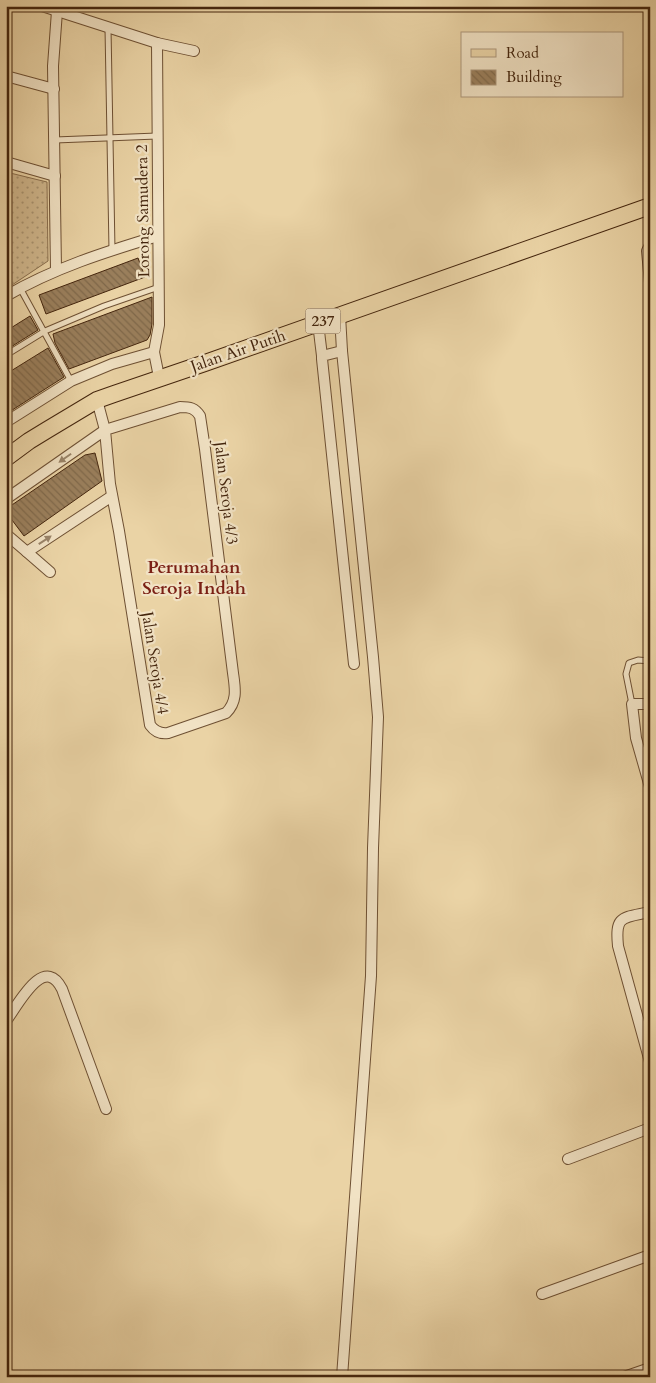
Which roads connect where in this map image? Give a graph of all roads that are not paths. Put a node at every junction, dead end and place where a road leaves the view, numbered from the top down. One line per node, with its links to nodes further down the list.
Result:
1 (42, 6): 2 (street)
2 (56, 11): 3 (street); 7 (street)
3 (108, 28): 4 (street); 9 (lane)
4 (157, 43): 5 (street); 8 (street, Lorong Samudera 2)
5 (194, 51)
6 (6, 76): 7 (street)
7 (54, 89): 10 (street)
8 (157, 136): 9 (lane); 14 (street, Lorong Samudera 2)
9 (110, 138): 10 (lane); 16 (lane)
10 (55, 140): 12 (street)
11 (6, 162): 12 (street)
12 (55, 176): 17 (street)
13 (650, 206): 22 (main road, Jalan Air Putih / 237)
14 (158, 236): 16 (street); 19 (street, Lorong Samudera 2)
15 (649, 246): 18 (street)
16 (112, 250): 17 (street)
17 (56, 270): 20 (street)
18 (650, 283)
19 (160, 287): 24 (lane); 26 (street, Lorong Samudera 2)
20 (20, 288): 21 (street); 24 (lane)
21 (6, 296)
22 (340, 315): 23 (main road, Jalan Air Putih / 237); 25 (street)
23 (318, 323): 28 (street); 29 (main road, Jalan Air Putih / 237)
24 (45, 331): 27 (lane); 30 (lane)
25 (342, 351): 28 (street); 56 (street)
26 (154, 352): 29 (street, Lorong Samudera 2); 30 (street)
27 (6, 355)
28 (322, 356): 41 (street)
29 (159, 377): 31 (main road, Jalan Air Putih / 237)
30 (71, 381): 32 (street)
31 (97, 400): 33 (street, Jalan Seroja 4/4); 34 (main road, Jalan Air Putih / 237)
32 (6, 422)
33 (104, 430): 35 (street, Jalan Seroja 4/4); 36 (street, one-way to 36); 44 (street, Jalan Seroja 4/3)
34 (6, 458)
35 (112, 496): 38 (street, one-way to 35); 44 (street, Jalan Seroja 4/4)
36 (6, 499)
37 (6, 534): 38 (street)
38 (27, 552): 39 (street)
39 (50, 572)
40 (650, 661): 42 (lane)
41 (354, 664)
42 (632, 704): 43 (street); 45 (street)
43 (650, 704)
44 (231, 708)
45 (646, 761): 46 (street)
46 (650, 787)
47 (650, 912): 49 (street)
48 (8, 1014): 50 (street)
49 (650, 1061)
50 (106, 1108)
51 (650, 1128): 52 (street)
52 (568, 1159)
53 (650, 1254): 54 (street)
54 (542, 1294)
55 (650, 1368): 57 (street)
56 (342, 1377)
57 (624, 1377)

